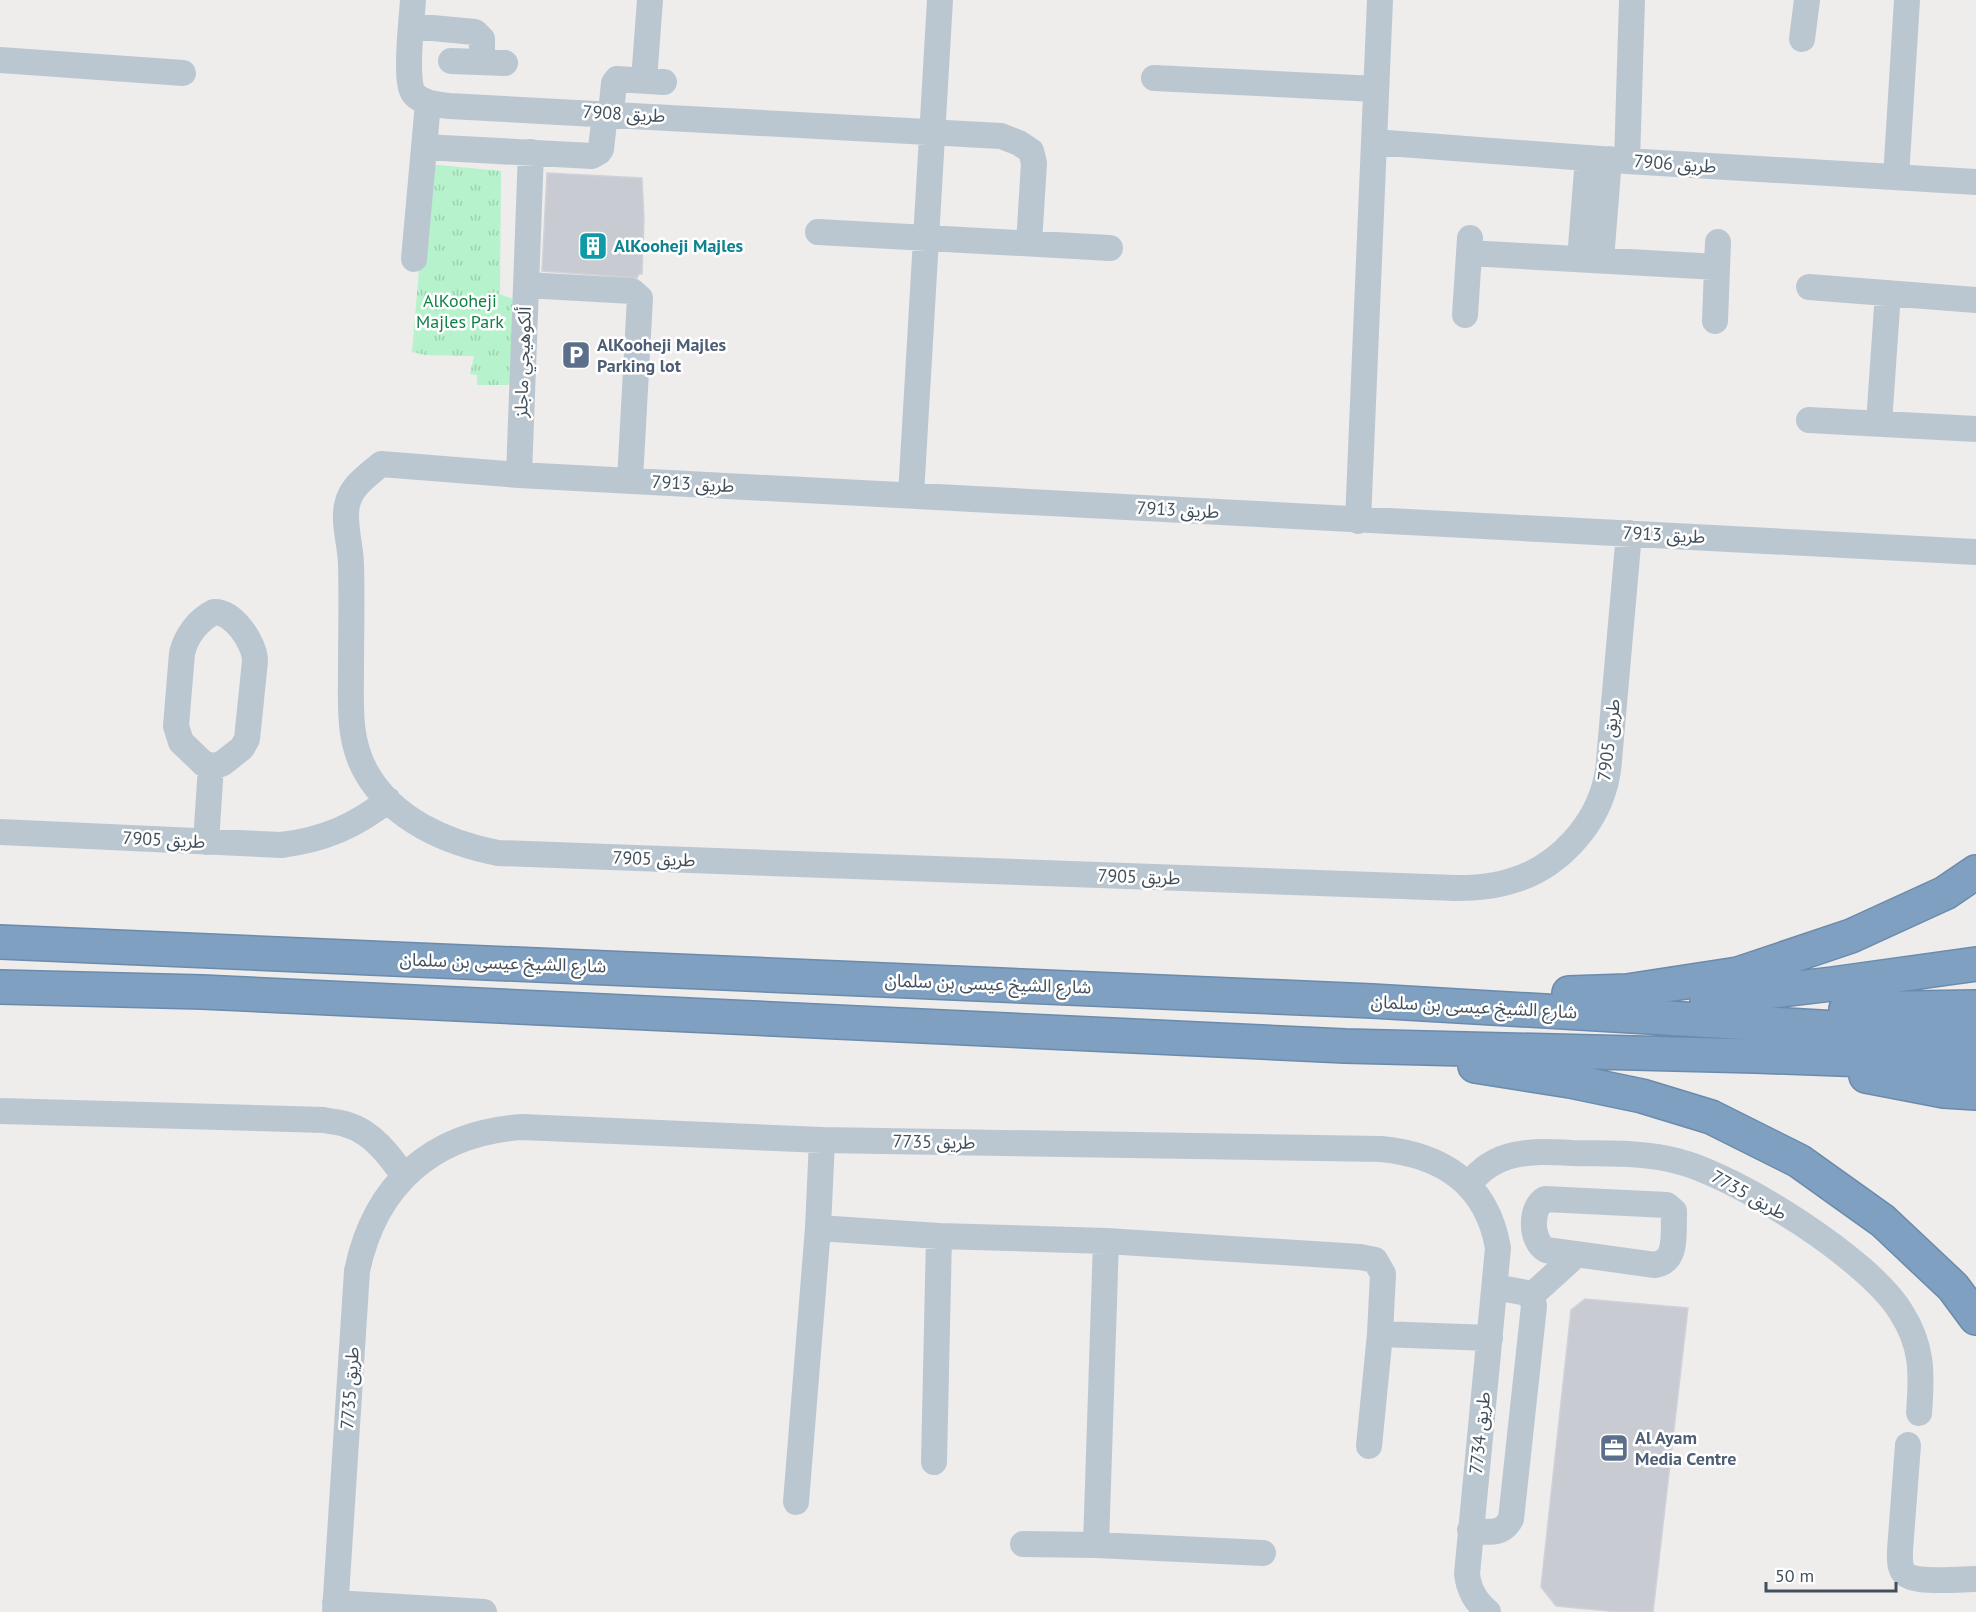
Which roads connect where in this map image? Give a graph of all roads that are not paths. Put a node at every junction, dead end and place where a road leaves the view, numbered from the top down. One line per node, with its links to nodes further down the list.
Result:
1 (413, 0): 8 (street)
2 (650, 0): 16 (street)
3 (940, 0): 17 (street)
4 (1380, 0): 14 (street)
5 (1632, 0): 21 (street)
6 (1807, 0): 9 (street)
7 (1907, 0): 22 (street)
8 (411, 26): 11 (street); 15 (street)
9 (1802, 39)
10 (0, 60): 12 (street)
11 (451, 61)
12 (183, 73)
13 (1154, 78): 14 (street)
14 (1376, 89): 18 (street)
15 (428, 103): 16 (street, طريق 7908); 19 (street)
16 (608, 113): 17 (street, طريق 7908); 20 (street)
17 (931, 131): 25 (street); 27 (street, طريق 7908)
18 (1374, 142): 21 (street, طريق 7906); 45 (street)
19 (427, 147): 20 (street); 29 (street)
20 (531, 152): 32 (street, ألكوهيجي ماجلز)
21 (1608, 159): 22 (street, طريق 7906); 30 (street)
22 (1896, 177): 23 (street, طريق 7906)
23 (1976, 182)
24 (818, 232): 25 (street)
25 (925, 238): 27 (street); 44 (street)
26 (1718, 242): 31 (street)
27 (1029, 243): 28 (street)
28 (1110, 248)
29 (414, 259)
30 (1591, 260): 31 (street); 36 (street)
31 (1716, 267): 37 (street)
32 (526, 285): 42 (street, ألكوهيجي ماجلز); 43 (street, ألكوهيجي ماجلز)
33 (1809, 287): 34 (street)
34 (1888, 293): 35 (street); 39 (street)
35 (1976, 300)
36 (1465, 315)
37 (1714, 321)
38 (1809, 420): 39 (street)
39 (1879, 423): 40 (street)
40 (1976, 429)
41 (381, 464): 43 (street, طريق 7913); 49 (street, طريق 7905)
42 (631, 469): 43 (street, طريق 7913); 44 (street, طريق 7913)
43 (519, 475)
44 (911, 495): 45 (street, طريق 7913)
45 (1358, 520): 46 (street, طريق 7913)
46 (1629, 533): 47 (street, طريق 7913); 49 (street, طريق 7905)
47 (1976, 552)
48 (211, 766): 48 (street); 51 (street)
49 (388, 800): 51 (street, طريق 7905)
50 (0, 832): 51 (street, طريق 7905)
51 (206, 842)
52 (1976, 872): 56 (highway)
53 (0, 942): 56 (highway, شارع الشيخ عيسى بن سلمان)
54 (1976, 964): 58 (highway)
55 (0, 987): 61 (highway)
56 (1372, 1001): 58 (highway, شارع الشيخ عيسى بن سلمان)
57 (1976, 1007): 59 (highway)
58 (1562, 1012): 59 (highway, شارع الشيخ عيسى بن سلمان)
59 (1620, 1015): 60 (highway, شارع الشيخ عيسى بن سلمان)
60 (1976, 1036)
61 (1345, 1046): 62 (highway); 77 (highway)
62 (1755, 1056): 63 (highway); 64 (highway)
63 (1976, 1064)
64 (1976, 1093)
65 (0, 1111): 67 (street)
66 (822, 1140): 67 (street, طريق 7735); 68 (street, طريق 7735); 69 (street)
67 (404, 1176): 90 (street, طريق 7735)
68 (1469, 1185): 73 (street, طريق 7735); 80 (street, طريق 7735)
69 (818, 1228): 70 (street); 84 (street)
70 (939, 1236): 71 (street); 83 (street)
71 (1106, 1241): 78 (street); 87 (street)
72 (1537, 1243): 73 (street); 74 (street); 74 (street)
73 (1497, 1244): 75 (street, طريق 7734)
74 (1576, 1255): 76 (street)
75 (1495, 1287): 76 (street); 79 (street, طريق 7734)
76 (1531, 1296): 85 (street)
77 (1976, 1318)
78 (1380, 1334): 79 (street); 82 (street)
79 (1490, 1338): 85 (street, طريق 7734)
80 (1919, 1413)
81 (1908, 1445): 89 (street)
82 (1369, 1446)
83 (934, 1462)
84 (796, 1502)
85 (1470, 1530): 92 (street, طريق 7734)
86 (1023, 1544): 87 (street)
87 (1096, 1545): 88 (street)
88 (1263, 1553)
89 (1976, 1579)
90 (335, 1607): 91 (street)
91 (484, 1612)
92 (1488, 1612)

